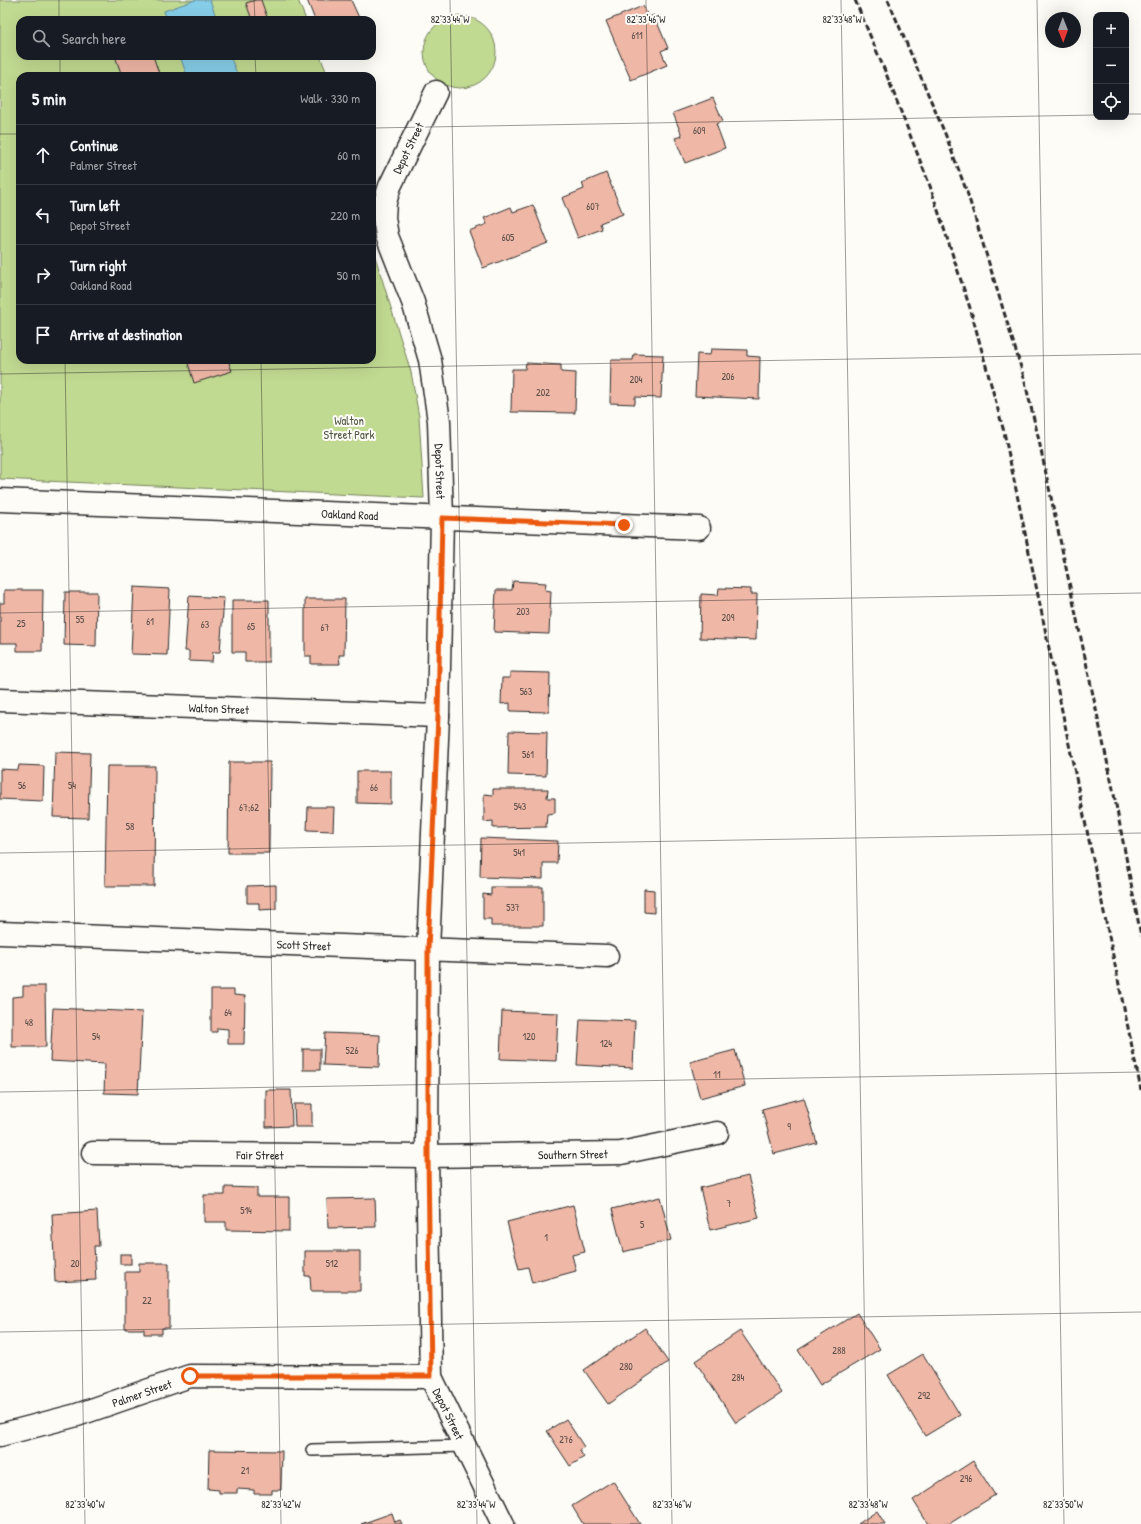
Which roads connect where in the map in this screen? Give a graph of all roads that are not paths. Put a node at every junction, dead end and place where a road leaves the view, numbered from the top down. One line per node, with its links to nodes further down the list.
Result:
1 (436, 92): 3 (street, Depot Street)
2 (0, 500): 3 (street, Oakland Road)
3 (442, 518): 4 (street, Oakland Road); 6 (street, Depot Street)
4 (699, 528)
5 (0, 700): 6 (street, Walton Street)
6 (438, 716): 8 (street, Depot Street)
7 (0, 933): 8 (street, Scott Street)
8 (428, 950): 9 (street, Scott Street); 12 (street, Depot Street)
9 (608, 956)
10 (717, 1133): 12 (street, Southern Street)
11 (93, 1153): 12 (street, Fair Street)
12 (428, 1156): 13 (street, Depot Street)
13 (431, 1376): 14 (street, Palmer Street); 15 (street, Depot Street)
14 (0, 1435)
15 (465, 1446): 16 (lane); 17 (street, Depot Street)
16 (312, 1450)
17 (503, 1524)

